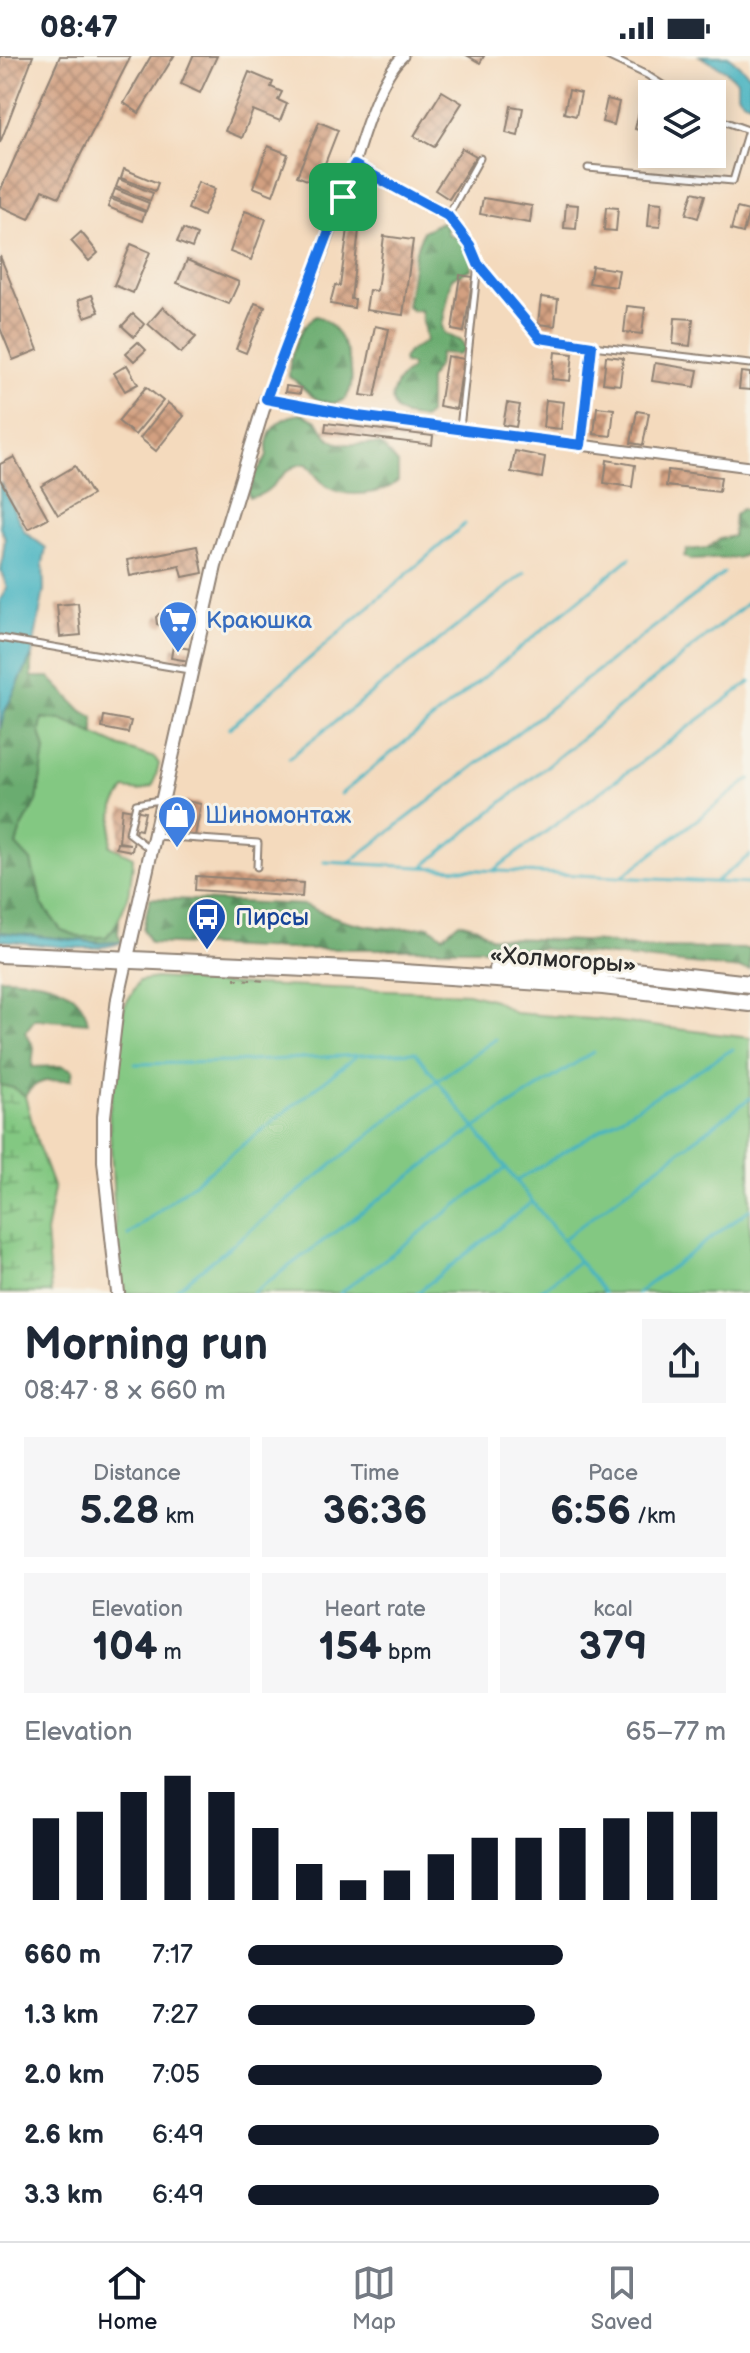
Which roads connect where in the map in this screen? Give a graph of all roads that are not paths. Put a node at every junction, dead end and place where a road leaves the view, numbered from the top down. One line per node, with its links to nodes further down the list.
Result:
1 (403, 56): 6 (street)
2 (607, 56): 3 (lane)
3 (655, 80)
4 (726, 122): 7 (lane)
5 (480, 158): 8 (lane)
6 (354, 165): 8 (lane); 12 (street)
7 (588, 168)
8 (448, 216): 9 (lane)
9 (478, 264): 10 (lane); 13 (lane)
10 (592, 346): 11 (lane); 14 (lane)
11 (750, 364)
12 (266, 399): 13 (street); 17 (street)
13 (460, 429): 14 (street)
14 (581, 445): 15 (street)
15 (750, 467)
16 (0, 638): 17 (lane)
17 (194, 671): 18 (street)
18 (164, 799): 19 (street); 20 (lane)
19 (156, 836): 20 (street); 21 (lane)
20 (152, 851): 23 (street)
21 (257, 867)
22 (0, 954): 23 (highway, «Холмогоры»)
23 (127, 961): 24 (highway, «Холмогоры»); 27 (street)
24 (373, 971): 25 (highway, «Холмогоры»); 26 (highway, «Холмогоры»)
25 (750, 984)
26 (750, 1003)
27 (118, 1293)

